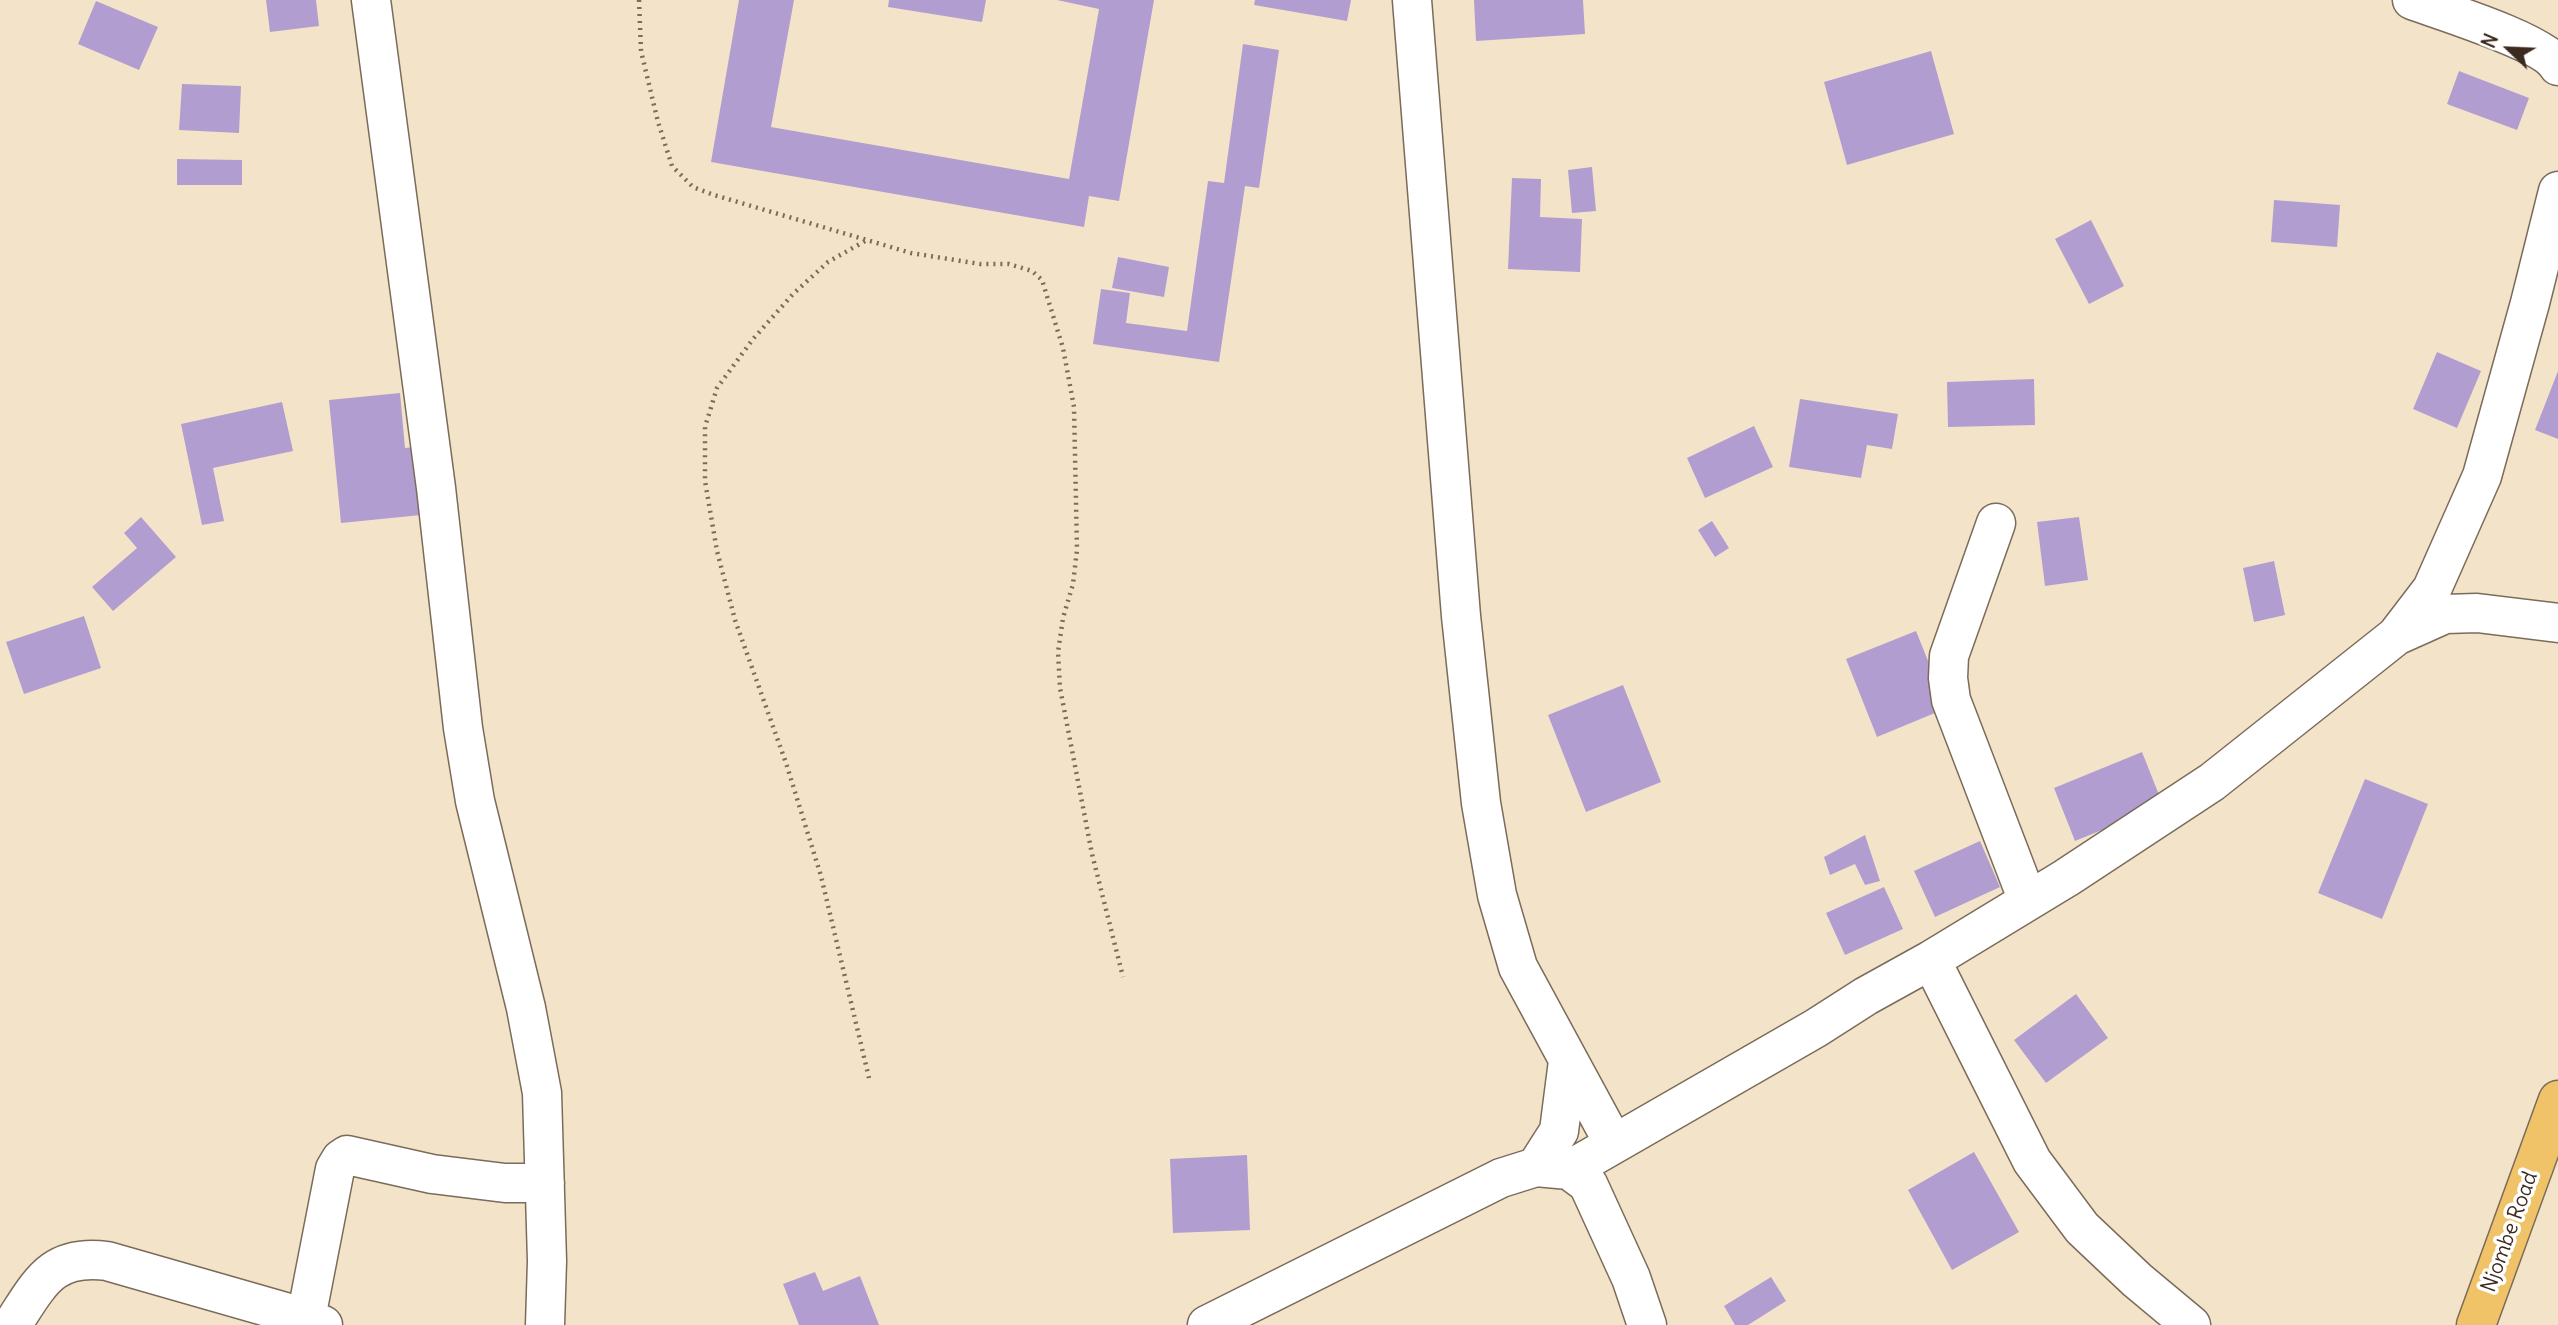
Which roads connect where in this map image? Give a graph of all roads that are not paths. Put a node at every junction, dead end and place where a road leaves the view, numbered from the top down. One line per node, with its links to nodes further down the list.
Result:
1 (371, 0): 15 (street)
2 (1412, 0): 11 (street)
3 (2412, 0): 4 (street)
4 (2558, 66)
5 (2558, 191): 8 (street)
6 (1996, 523): 9 (street)
7 (2558, 623): 8 (street)
8 (2396, 636): 9 (street)
9 (2028, 901): 10 (street)
10 (1931, 960): 13 (street); 21 (street)
11 (1568, 1061): 13 (street); 14 (street)
12 (2558, 1101): 22 (highway, Njombe Road)
13 (1614, 1144): 14 (street)
14 (1553, 1169): 19 (street); 20 (street)
15 (545, 1183): 16 (street); 18 (street)
16 (314, 1321): 17 (street)
17 (12, 1325)
18 (545, 1325)
19 (1207, 1325)
20 (1647, 1325)
21 (2191, 1325)
22 (2476, 1325)

